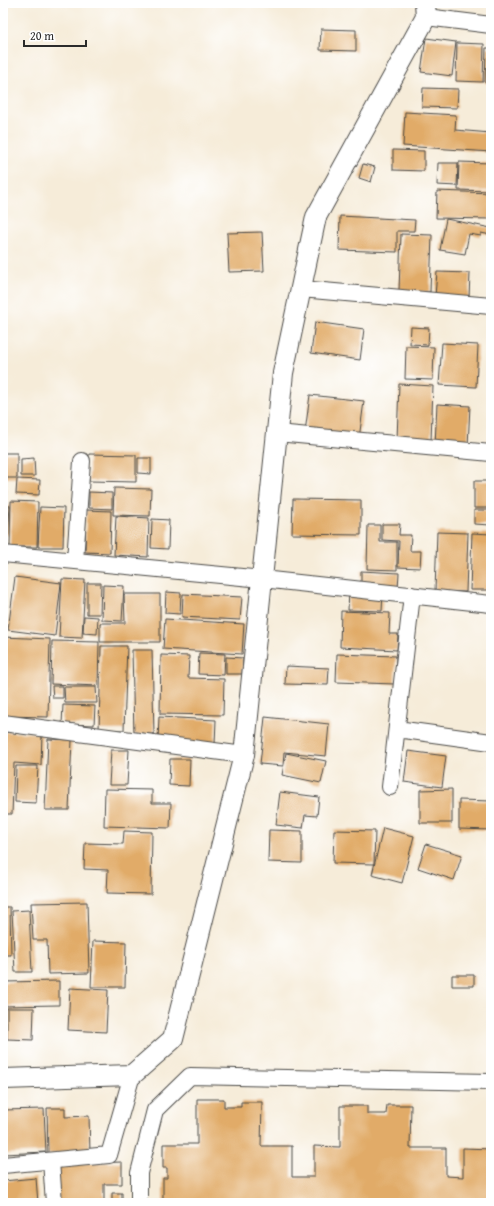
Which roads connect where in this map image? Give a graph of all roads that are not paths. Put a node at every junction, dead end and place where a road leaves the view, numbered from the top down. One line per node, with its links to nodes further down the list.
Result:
1 (426, 10): 2 (street); 3 (street)
2 (491, 24)
3 (301, 289): 4 (street); 5 (street)
4 (491, 306)
5 (277, 433): 6 (street); 10 (street)
6 (491, 453)
7 (82, 461): 9 (street)
8 (3, 554): 9 (street)
9 (75, 561): 10 (street)
10 (262, 579): 11 (street); 16 (street)
11 (412, 596): 12 (street); 14 (street)
12 (491, 604)
13 (3, 723): 16 (street)
14 (397, 729): 15 (street); 17 (street)
15 (491, 742)
16 (244, 755): 18 (street)
17 (390, 786)
18 (132, 1075): 19 (street); 21 (street)
19 (3, 1079)
20 (491, 1082): 24 (street)
21 (51, 1161): 22 (street); 23 (street)
22 (3, 1165)
23 (54, 1203)
24 (139, 1203)

